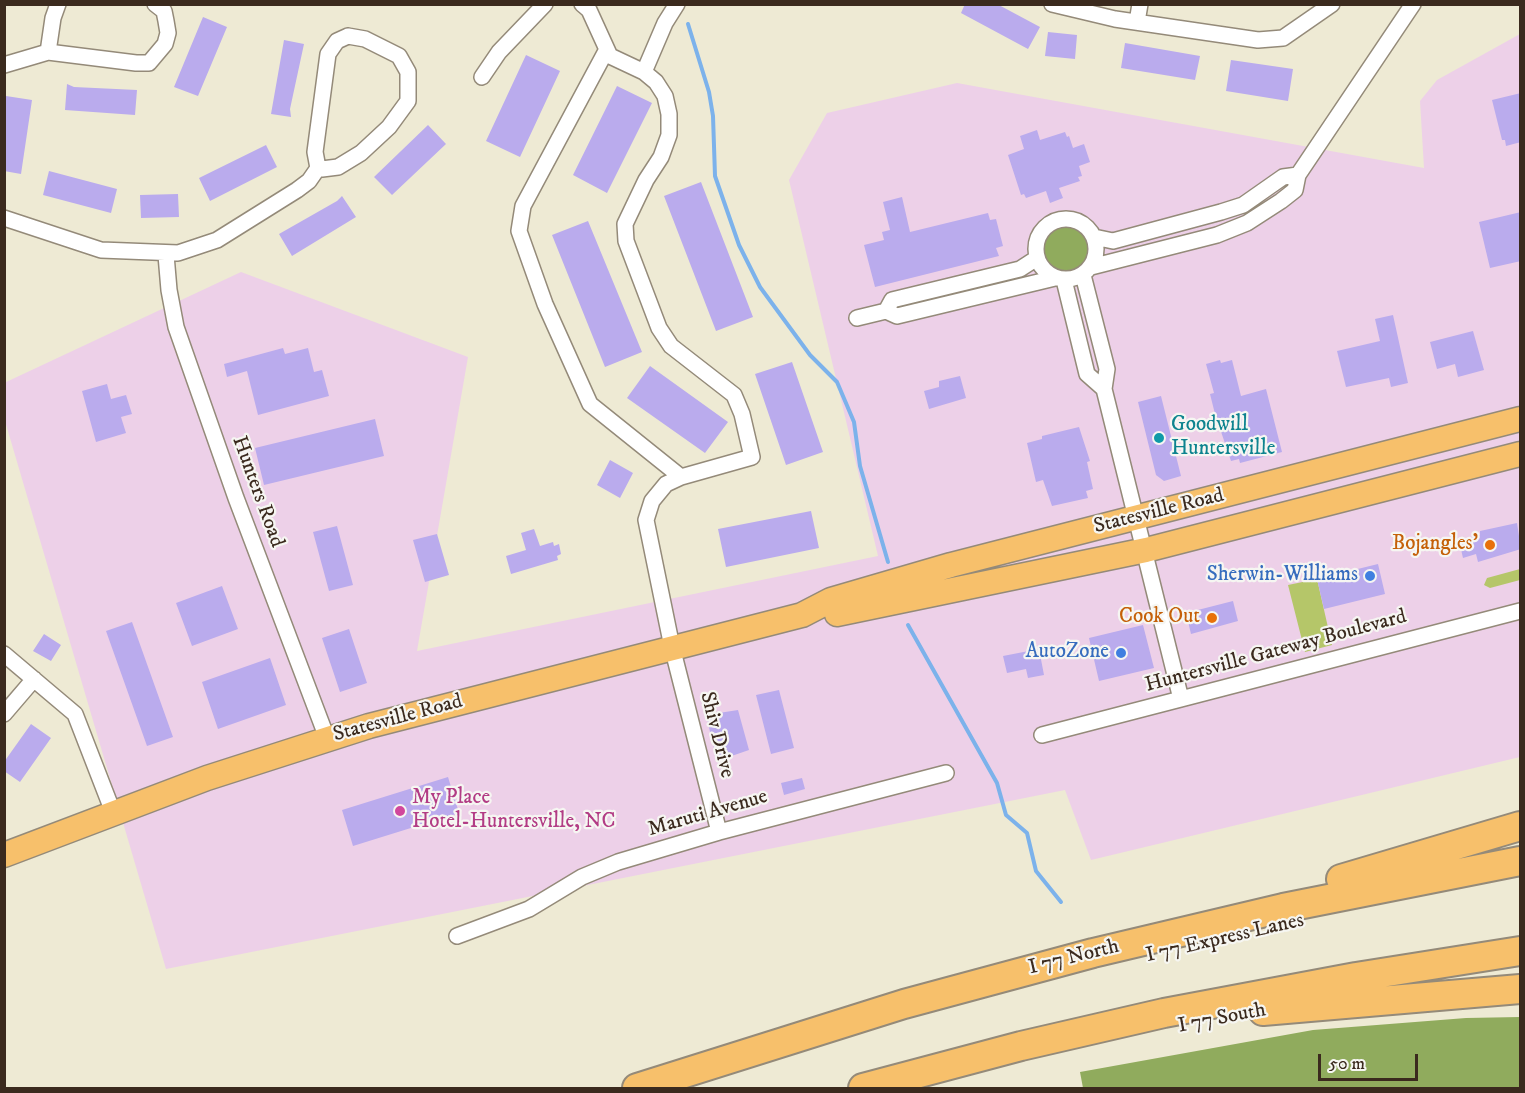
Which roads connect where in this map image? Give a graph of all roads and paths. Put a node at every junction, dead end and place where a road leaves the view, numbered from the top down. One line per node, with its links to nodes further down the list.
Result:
1 (58, 4): 12 (street)
2 (155, 4): 12 (street)
3 (545, 4): 15 (street)
4 (582, 4): 11 (street)
5 (677, 4): 14 (street)
6 (1053, 4): 10 (street)
7 (1140, 4): 10 (street)
8 (1332, 4): 10 (street)
9 (1413, 4): 17 (street)
10 (1137, 22)
11 (606, 51): 14 (street); 29 (street)
12 (48, 52): 13 (street)
13 (4, 64)
14 (644, 72): 29 (street)
15 (482, 77)
16 (318, 168): 16 (street); 20 (street)
17 (1298, 175): 19 (street); 22 (street)
18 (4, 218): 20 (street)
19 (1094, 237): 21 (street); 22 (street)
20 (166, 255): 40 (street, Hunters Road)
21 (1037, 258): 23 (street); 24 (street)
22 (1087, 271): 23 (street); 26 (street)
23 (1060, 279): 24 (street); 26 (street)
24 (886, 311): 25 (street)
25 (857, 318)
26 (1104, 388): 30 (street)
27 (1521, 420): 30 (main road, Statesville Road)
28 (1521, 454): 31 (main road, Statesville Road)
29 (681, 477): 34 (street, Shiv Drive)
30 (1137, 517): 31 (street); 33 (main road, Statesville Road)
31 (1146, 550): 33 (main road, Statesville Road); 37 (street)
32 (1521, 611): 37 (street, Huntersville Gateway Boulevard)
33 (802, 615): 34 (main road, Statesville Road)
34 (672, 647): 40 (main road, Statesville Road); 44 (street, Shiv Drive)
35 (4, 654): 36 (street)
36 (34, 679): 38 (street); 42 (street)
37 (1181, 699): 39 (street, Huntersville Gateway Boulevard)
38 (4, 714)
39 (1042, 735)
40 (327, 738): 42 (main road, Statesville Road)
41 (946, 773): 44 (street, Maruti Avenue)
42 (112, 812): 45 (main road, Statesville Road)
43 (1521, 826): 48 (highway)
44 (719, 832): 49 (street, Maruti Avenue)
45 (4, 855)
46 (1521, 861): 48 (highway, I 77 North)
47 (1521, 878): 55 (highway, I 77 Express Lanes)
48 (1187, 929): 54 (highway, I 77 North)
49 (457, 936)
50 (1521, 951): 56 (highway)
51 (1521, 969): 53 (highway, I 77 South)
52 (1521, 989): 53 (highway)
53 (1263, 1011): 57 (highway, I 77 South)
54 (637, 1089)
55 (691, 1089)
56 (863, 1089)
57 (927, 1089)

